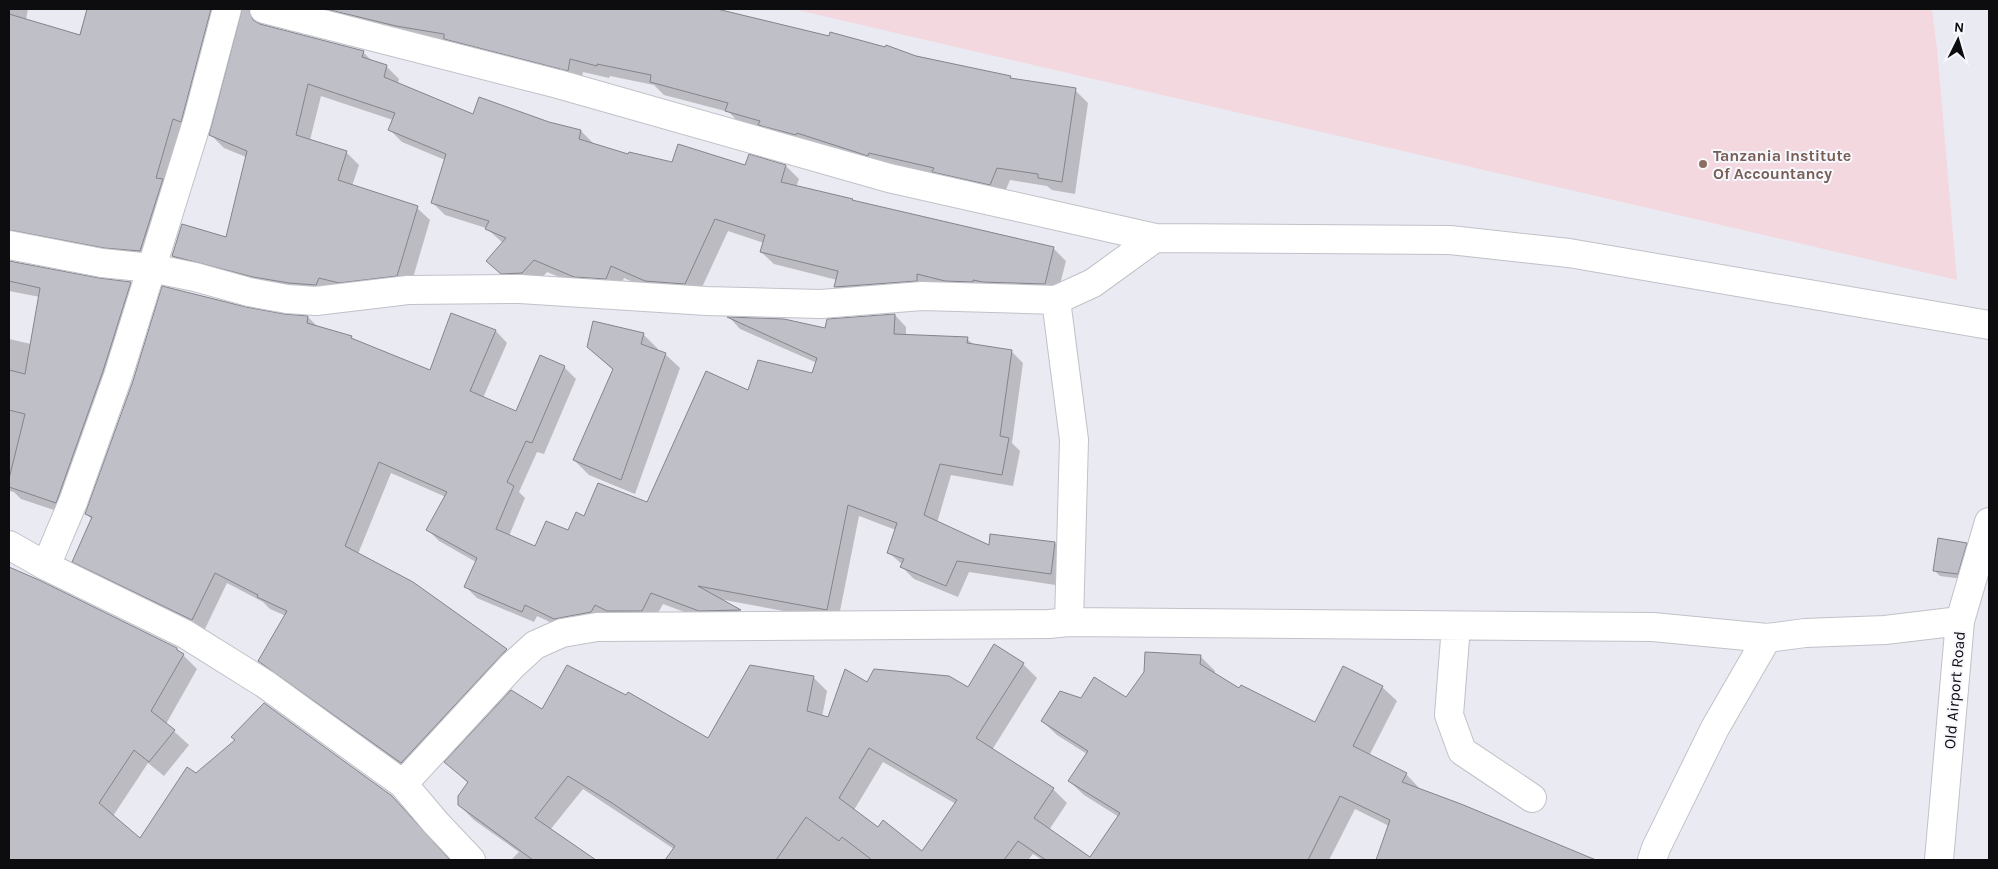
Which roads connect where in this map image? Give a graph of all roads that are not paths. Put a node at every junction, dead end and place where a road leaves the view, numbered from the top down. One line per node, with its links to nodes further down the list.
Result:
1 (227, 9): 5 (street)
2 (264, 9): 3 (street)
3 (1155, 238): 6 (street); 7 (street)
4 (9, 245): 5 (street)
5 (151, 268): 6 (street); 10 (street)
6 (1056, 300): 11 (street)
7 (1989, 325)
8 (1989, 522): 12 (street, Old Airport Road)
9 (9, 545): 10 (street)
10 (46, 566): 15 (street)
11 (1069, 622): 13 (street); 15 (street)
12 (1960, 622): 14 (street); 19 (street, Old Airport Road)
13 (1456, 626): 14 (street); 16 (street)
14 (1767, 638): 18 (street)
15 (403, 784): 17 (street)
16 (1532, 798)
17 (471, 860)
18 (1652, 860)
19 (1939, 860)

